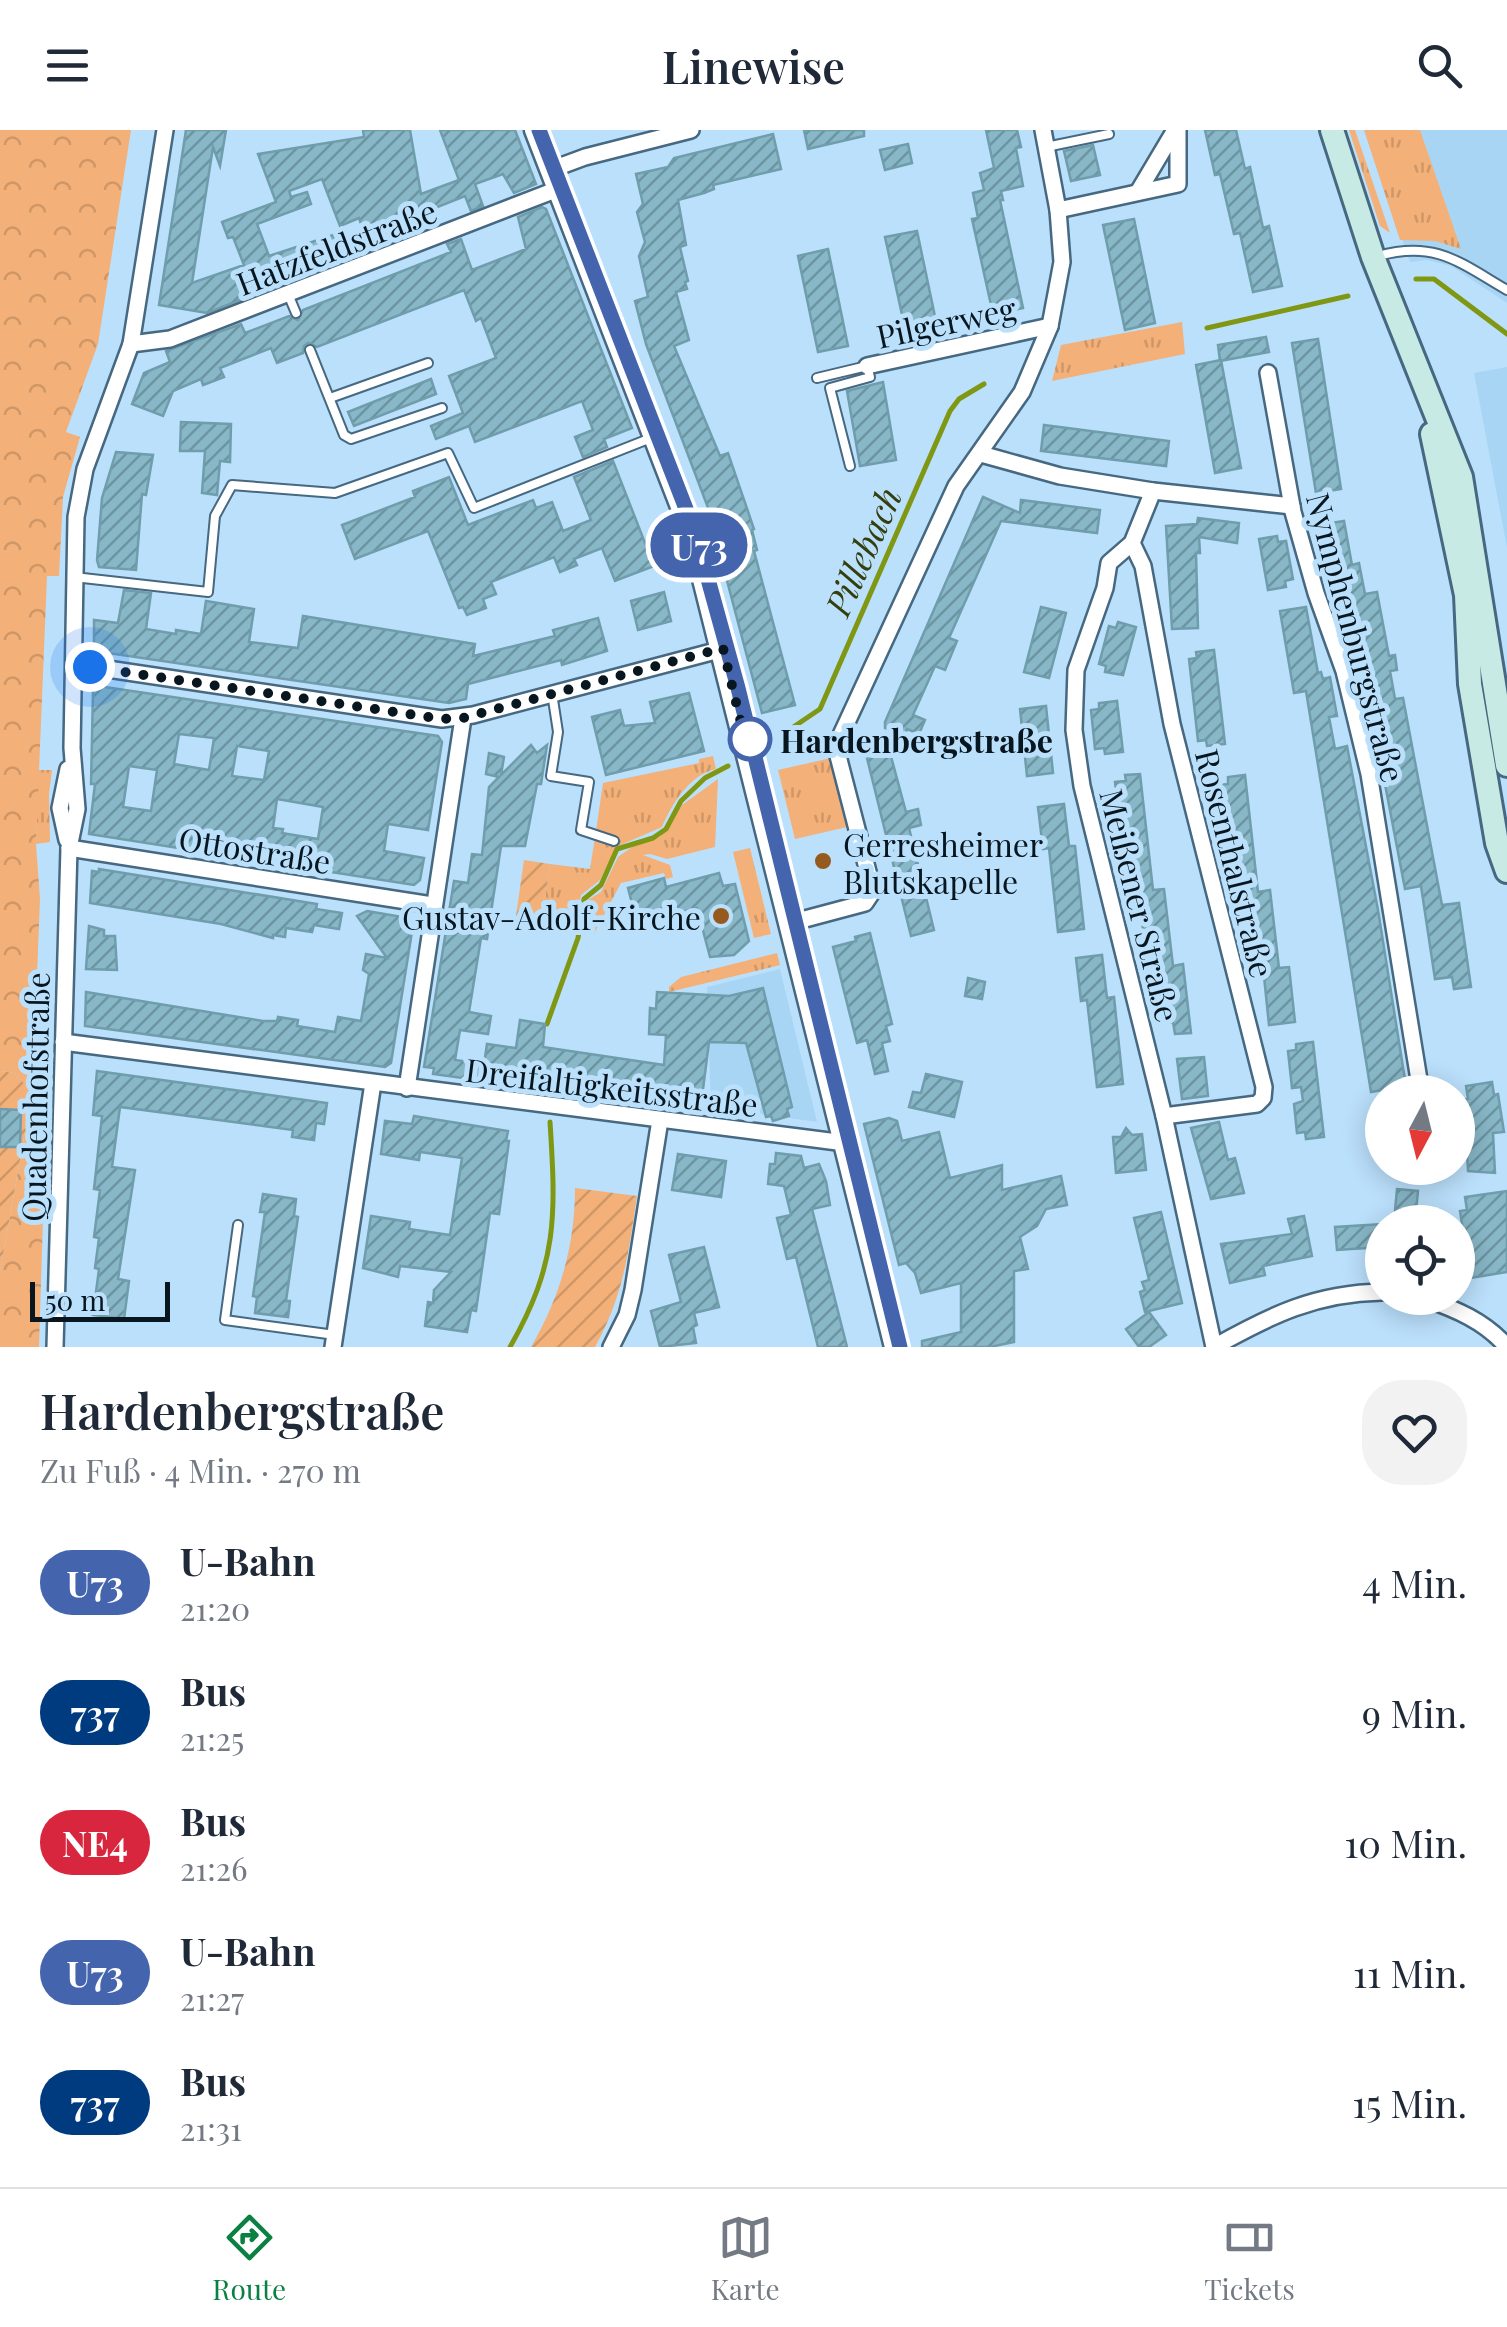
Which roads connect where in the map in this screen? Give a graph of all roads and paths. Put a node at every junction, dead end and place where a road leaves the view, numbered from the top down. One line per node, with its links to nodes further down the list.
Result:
1 (165, 130): 17 (street, Quadenhofstraße)
2 (535, 130): 9 (street)
3 (690, 130): 9 (street, Hatzfeldstraße)
4 (1043, 130): 8 (street, Pilgerweg)
5 (1177, 130): 10 (street); 10 (street)
6 (1332, 130): 12 (main road)
7 (1109, 134): 8 (lane)
8 (1046, 147): 11 (street, Pilgerweg)
9 (554, 180): 14 (street, Hatzfeldstraße); 26 (street)
10 (1138, 192): 11 (street)
11 (1058, 210): 16 (street, Pilgerweg)
12 (1373, 257): 13 (lane); 23 (main road)
13 (1507, 290)
14 (288, 294): 15 (lane); 17 (street, Hatzfeldstraße)
15 (296, 313)
16 (1050, 326): 20 (street, Pilgerweg); 27 (street, Pilgerweg)
17 (131, 344): 32 (street, Quadenhofstraße)
18 (310, 350): 24 (lane)
19 (428, 363): 24 (lane)
20 (866, 366): 22 (lane); 28 (lane, Pilgerweg)
21 (1268, 373): 30 (street, Nymphenburgstraße)
22 (817, 378)
23 (1421, 382): 33 (main road); 36 (main road)
24 (330, 398): 25 (lane)
25 (442, 408)
26 (655, 436): 32 (lane); 34 (street)
27 (981, 454): 29 (street); 45 (street, Pilgerweg)
28 (850, 466)
29 (1154, 491): 30 (street); 31 (street, Meißener Straße)
30 (1292, 506): 47 (street, Nymphenburgstraße)
31 (1132, 543): 50 (street, Meißener Straße); 50 (street, Rosenthalstraße)
32 (74, 578): 35 (street, Quadenhofstraße)
33 (1466, 594): 36 (main road); 41 (main road)
34 (723, 648): 37 (street); 45 (street)
35 (74, 664): 38 (street); 42 (street, Quadenhofstraße)
36 (1501, 680): 39 (main road); 41 (main road)
37 (552, 693): 38 (street); 40 (lane)
38 (463, 718): 44 (street)
39 (1507, 765)
40 (614, 841)
41 (1497, 843): 43 (main road)
42 (69, 848): 44 (street, Ottostraße); 46 (street, Quadenhofstraße)
43 (1507, 871)
44 (432, 904): 49 (street)
45 (790, 923): 52 (street)
46 (63, 1042): 48 (street, Dreifaltigkeitsstraße); 57 (street, Quadenhofstraße)
47 (1418, 1075)
48 (372, 1083): 49 (street, Dreifaltigkeitsstraße); 56 (street)
49 (407, 1088): 51 (street, Dreifaltigkeitsstraße)
50 (1164, 1116): 60 (street, Meißener Straße)
51 (660, 1120): 52 (street, Dreifaltigkeitsstraße); 58 (street)
52 (844, 1143): 59 (street)
53 (238, 1225): 56 (lane)
54 (1365, 1294): 60 (street)
55 (1468, 1315): 61 (street)
56 (334, 1341)
57 (55, 1347)
58 (610, 1347)
59 (895, 1347)
60 (1214, 1347)
61 (1507, 1347)

